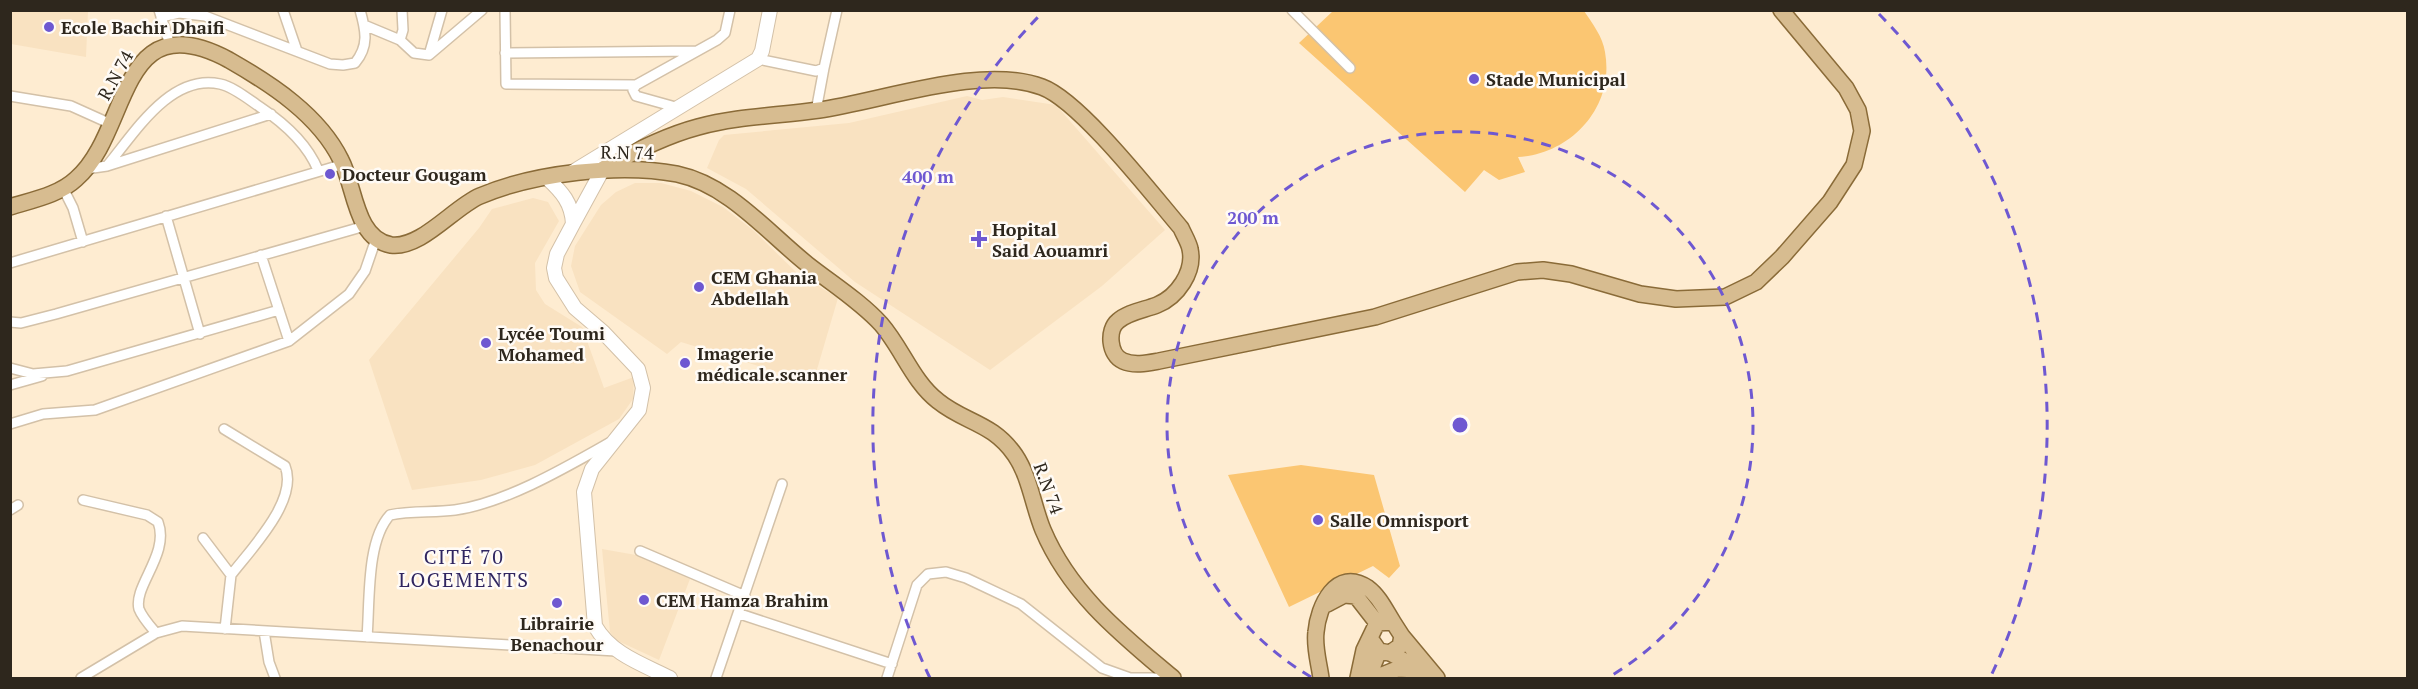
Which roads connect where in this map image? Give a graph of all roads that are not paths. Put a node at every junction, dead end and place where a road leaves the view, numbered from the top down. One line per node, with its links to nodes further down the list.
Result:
1 (283, 10): 17 (street)
2 (360, 10): 14 (street)
3 (402, 10): 15 (street)
4 (442, 10): 20 (street)
5 (482, 10): 20 (street)
6 (505, 10): 19 (street)
7 (730, 10): 18 (street)
8 (770, 10): 21 (street)
9 (837, 10): 22 (street)
10 (1292, 10): 23 (street)
11 (1781, 10): 27 (main road)
12 (204, 13): 13 (street); 17 (street)
13 (160, 14): 16 (street)
14 (364, 25): 15 (street); 17 (street)
15 (400, 40): 20 (street)
16 (170, 45): 29 (main road, R.N 74); 30 (main road)
17 (297, 51)
18 (696, 51): 19 (street); 24 (street)
19 (506, 53): 24 (street)
20 (429, 55)
21 (758, 59): 22 (street); 26 (street)
22 (824, 68): 27 (street)
23 (1350, 68)
24 (636, 85): 26 (street)
25 (10, 96): 29 (street)
26 (679, 108): 35 (street)
27 (816, 111): 33 (main road)
28 (271, 114): 31 (street); 31 (street); 34 (street)
29 (111, 124): 32 (main road, R.N 74)
30 (344, 164): 34 (street); 41 (main road)
31 (107, 166): 32 (street)
32 (86, 169): 37 (main road, R.N 74)
33 (603, 169): 35 (main road, R.N 74); 40 (street); 82 (main road, R.N 74)
34 (318, 170): 39 (street)
35 (569, 174): 36 (main road, R.N 74)
36 (547, 178): 40 (street); 42 (main road, R.N 74)
37 (63, 188): 38 (main road, R.N 74); 43 (street)
38 (10, 207)
39 (166, 216): 43 (street); 46 (street)
40 (573, 224): 56 (street)
41 (365, 226): 42 (main road); 44 (street)
42 (376, 239): 50 (street)
43 (82, 242): 45 (street)
44 (261, 255): 46 (street); 47 (street)
45 (10, 263)
46 (184, 278): 48 (street); 49 (street)
47 (279, 310): 49 (street); 50 (street)
48 (10, 322)
49 (200, 334): 52 (street)
50 (289, 341): 54 (street)
51 (10, 368): 52 (street)
52 (50, 374): 53 (street)
53 (10, 386)
54 (10, 424)
55 (225, 429): 61 (street)
56 (616, 439): 71 (street); 73 (street)
57 (782, 484): 62 (street)
58 (83, 500): 69 (street)
59 (203, 538): 61 (street)
60 (640, 551): 62 (street)
61 (231, 575): 67 (street)
62 (745, 596): 64 (street)
63 (1321, 610): 65 (main road); 66 (main road); 83 (main road)
64 (740, 614): 75 (street); 80 (street)
65 (1393, 622): 66 (main road); 70 (main road)
66 (1377, 623): 72 (main road)
67 (225, 629): 68 (street); 69 (street)
68 (264, 631): 71 (street); 78 (street)
69 (156, 633): 77 (street)
70 (1402, 636): 74 (main road); 76 (main road)
71 (367, 637): 73 (street)
72 (1370, 638): 74 (main road); 84 (main road)
73 (616, 651): 79 (street)
74 (1385, 652): 76 (main road); 85 (main road)
75 (892, 664): 81 (street); 82 (street)
76 (1432, 676): 86 (main road)
77 (87, 677)
78 (275, 678)
79 (670, 678)
80 (716, 678)
81 (887, 678)
82 (1173, 678)
83 (1321, 678)
84 (1358, 678)
85 (1368, 678)
86 (1375, 678)

